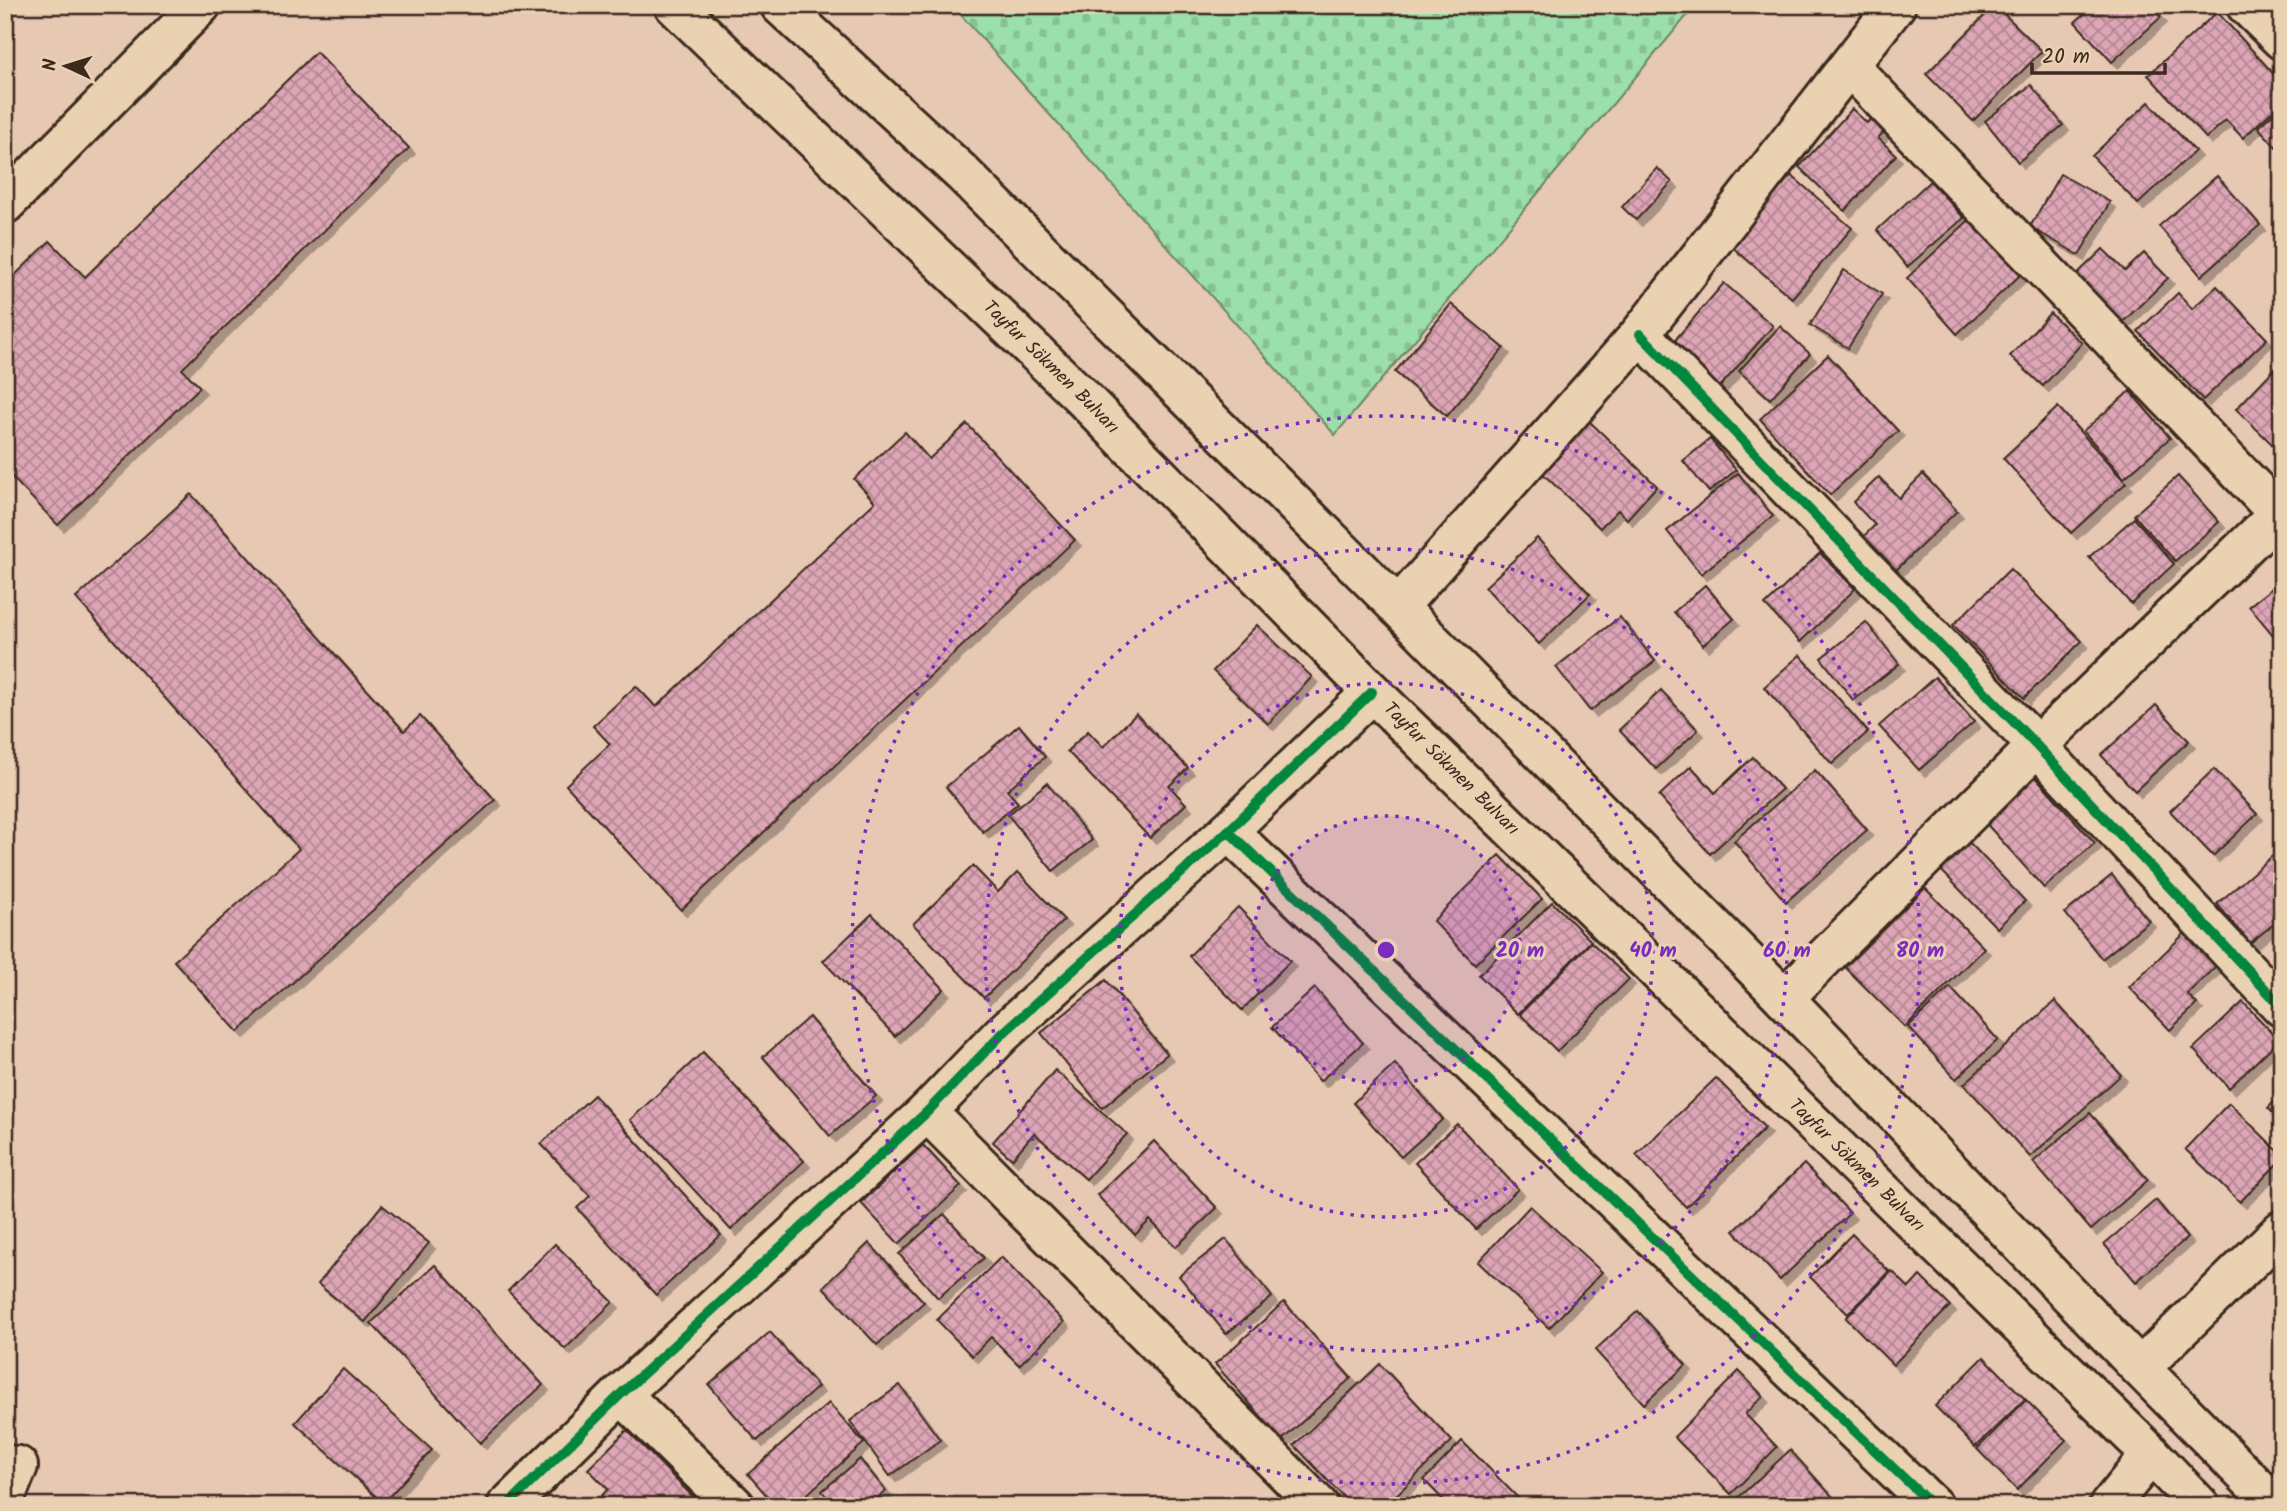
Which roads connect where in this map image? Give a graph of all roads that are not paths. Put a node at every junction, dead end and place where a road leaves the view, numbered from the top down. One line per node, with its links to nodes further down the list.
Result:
1 (201, 5): 8 (street)
2 (674, 5): 12 (street, Tayfur Sökmen Bulvarı)
3 (780, 5): 11 (street)
4 (1896, 5): 7 (street)
5 (2246, 5): 6 (street)
6 (2282, 40)
7 (1849, 66): 9 (street); 10 (street)
8 (5, 204)
9 (1640, 334): 11 (street); 13 (street)
10 (2281, 514): 13 (street)
11 (1398, 607): 15 (street)
12 (1372, 692): 14 (street); 21 (street, Tayfur Sökmen Bulvarı)
13 (2037, 746): 15 (street); 16 (street)
14 (1228, 831): 17 (street); 27 (street)
15 (1784, 998): 19 (street)
16 (2282, 1007)
17 (927, 1112): 20 (street); 26 (street)
18 (2282, 1230): 19 (street)
19 (2140, 1368): 30 (street)
20 (621, 1394): 24 (street); 25 (street)
21 (2151, 1454): 28 (street); 29 (street, Tayfur Sökmen Bulvarı)
22 (5, 1465): 23 (street)
23 (5, 1498)
24 (508, 1506)
25 (735, 1506)
26 (1319, 1506)
27 (1933, 1506)
28 (2109, 1506)
29 (2200, 1506)
30 (2276, 1506)

